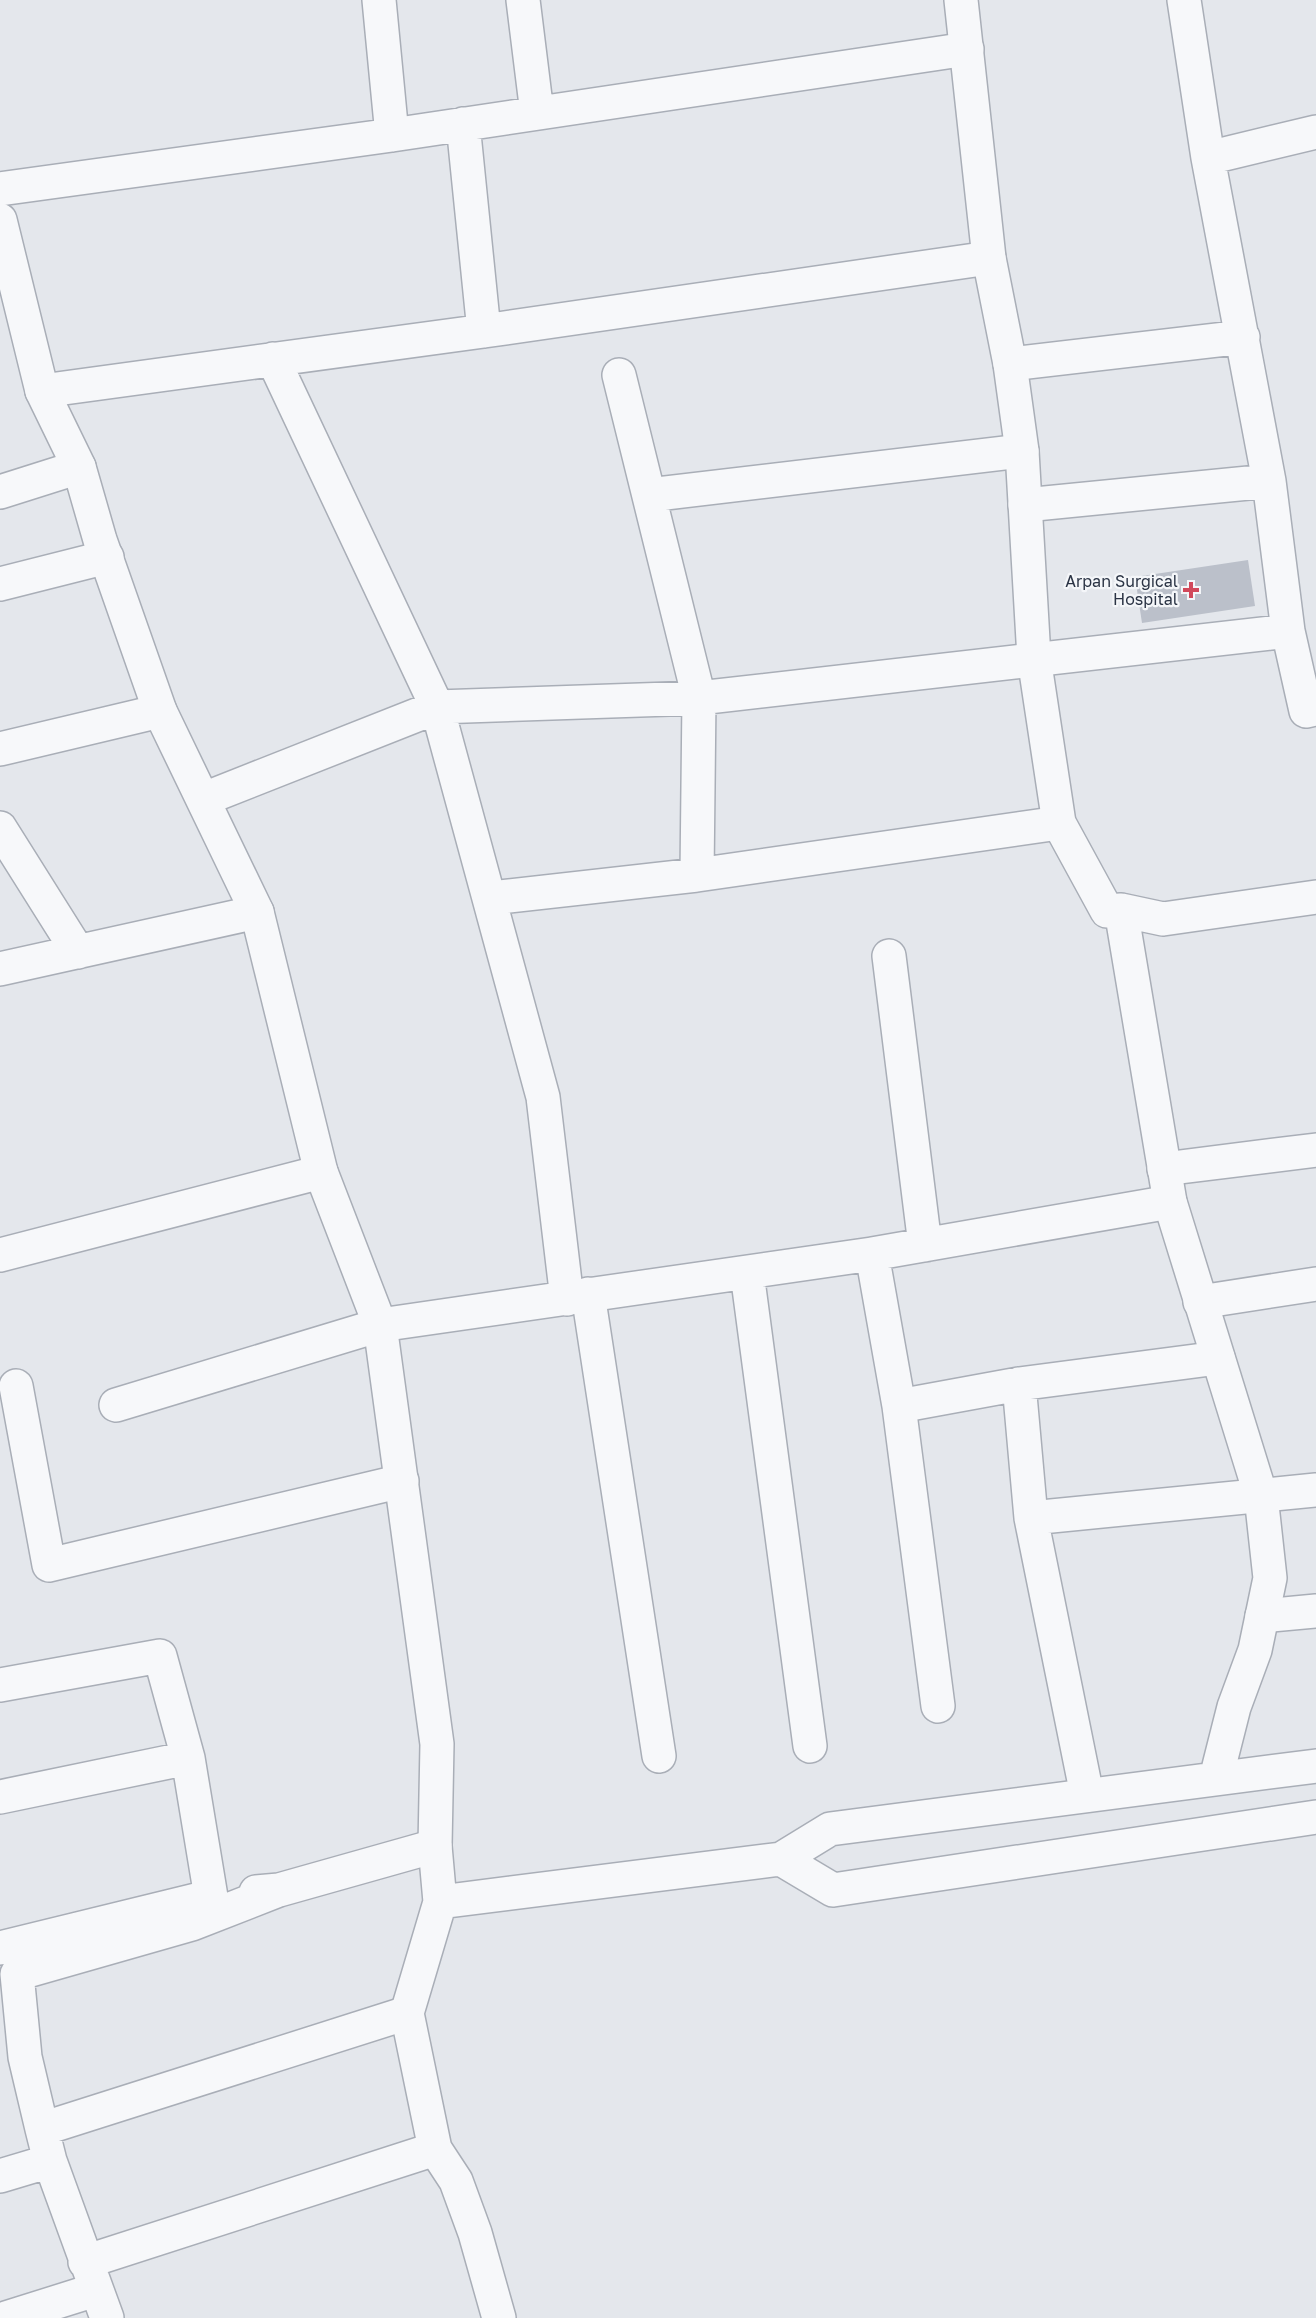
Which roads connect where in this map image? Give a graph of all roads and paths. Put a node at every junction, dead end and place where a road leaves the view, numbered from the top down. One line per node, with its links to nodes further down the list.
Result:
1 (379, 0): 9 (street)
2 (523, 0): 6 (street)
3 (961, 0): 5 (street)
4 (1184, 0): 10 (street)
5 (967, 49): 6 (street); 13 (street)
6 (537, 113): 7 (street)
7 (463, 124): 9 (street); 14 (street)
8 (1316, 132): 10 (street)
9 (392, 135): 11 (street)
10 (1208, 158): 15 (street)
11 (0, 189)
12 (0, 220): 19 (street)
13 (989, 258): 14 (street); 17 (street)
14 (484, 331): 16 (street)
15 (1243, 337): 17 (street); 22 (street)
16 (273, 359): 19 (street); 31 (street)
17 (1010, 364): 20 (street)
18 (619, 375): 24 (street)
19 (42, 392): 21 (street)
20 (1022, 451): 24 (street); 25 (street)
21 (79, 467): 23 (street); 26 (street)
22 (1269, 481): 25 (street); 28 (street)
23 (0, 492)
24 (650, 495): 30 (street)
25 (1025, 505): 29 (street)
26 (107, 557): 27 (street); 33 (street)
27 (0, 584)
28 (1287, 631): 29 (street); 32 (street)
29 (1034, 658): 30 (street); 36 (street)
30 (699, 698): 31 (street); 38 (street)
31 (437, 706): 35 (street); 40 (street)
32 (1316, 709)
33 (160, 711): 34 (street); 35 (street)
34 (0, 749)
35 (204, 799): 42 (street)
36 (1059, 823): 38 (street); 41 (street)
37 (0, 828): 43 (street)
38 (697, 875): 40 (street)
39 (1316, 897): 41 (street)
40 (490, 898): 55 (street)
41 (1121, 910): 47 (street)
42 (257, 912): 43 (street); 48 (street)
43 (78, 952): 45 (street)
44 (889, 956): 50 (street)
45 (0, 969)
46 (1316, 1150): 47 (street)
47 (1164, 1169): 49 (street)
48 (321, 1172): 52 (street); 57 (street)
49 (1170, 1202): 50 (street); 56 (street)
50 (925, 1245): 51 (street)
51 (872, 1254): 53 (street); 62 (street)
52 (0, 1255)
53 (747, 1273): 55 (street); 71 (street)
54 (1316, 1284): 56 (street)
55 (577, 1296): 57 (street); 72 (street)
56 (1200, 1302): 58 (street)
57 (380, 1326): 61 (street); 63 (street)
58 (1218, 1358): 59 (street); 65 (street)
59 (1019, 1384): 62 (street); 66 (street)
60 (16, 1386): 63 (street)
61 (116, 1405)
62 (899, 1406): 70 (street)
63 (402, 1481): 79 (street)
64 (1316, 1490): 65 (street)
65 (1261, 1496): 66 (street); 68 (street)
66 (1031, 1518): 76 (street)
67 (1316, 1611): 68 (street)
68 (1262, 1616): 75 (street)
69 (0, 1685): 73 (street)
70 (938, 1706)
71 (810, 1746)
72 (659, 1756)
73 (188, 1758): 77 (street); 82 (street)
74 (1316, 1766): 75 (street)
75 (1216, 1778): 76 (street)
76 (1086, 1795): 80 (street)
77 (0, 1797)
78 (1316, 1817): 80 (street)
79 (435, 1846): 81 (street); 83 (street)
80 (781, 1859): 83 (street)
81 (279, 1890): 82 (street); 84 (street)
82 (211, 1897): 84 (street)
83 (441, 1902): 85 (street)
84 (10, 1956): 86 (street)
85 (407, 2013): 87 (street); 88 (street)
86 (13, 2060): 87 (street)
87 (42, 2128): 89 (street)
88 (435, 2149): 91 (street); 93 (street)
89 (50, 2161): 90 (street); 91 (street)
90 (0, 2176)
91 (96, 2290): 92 (street)
92 (6, 2318)
93 (499, 2318)

